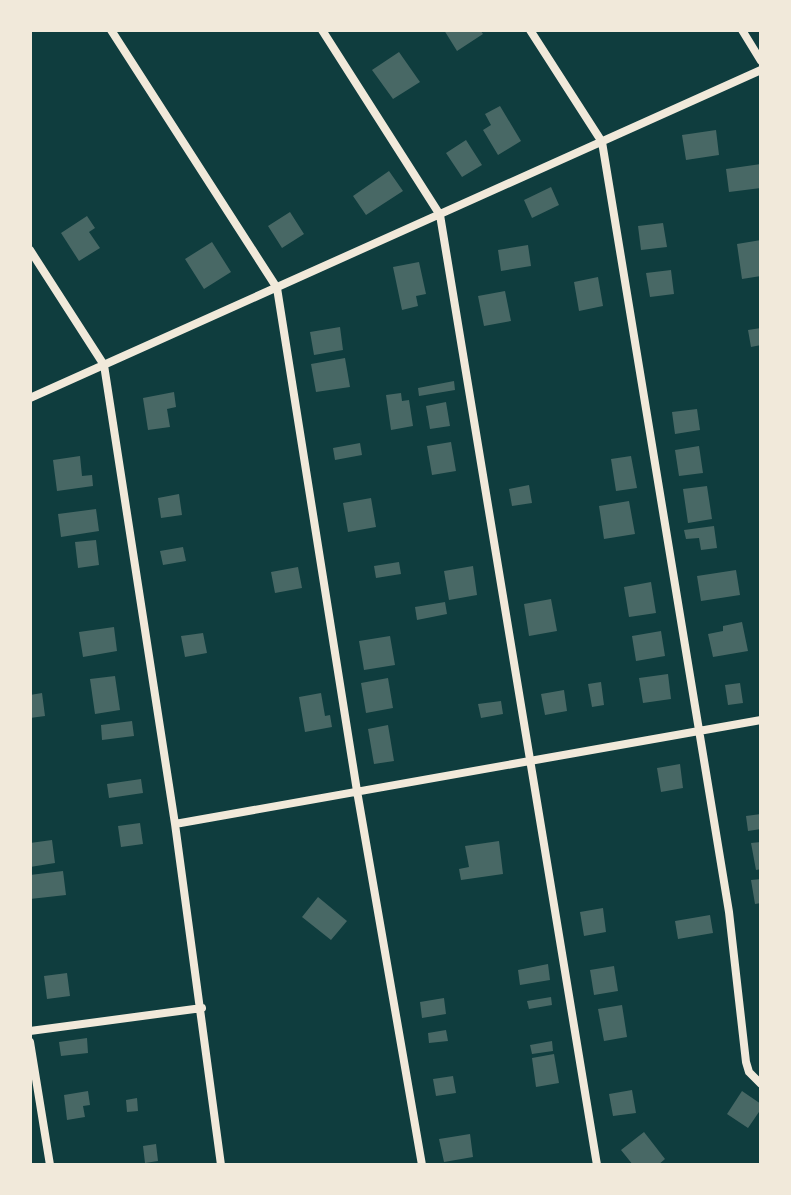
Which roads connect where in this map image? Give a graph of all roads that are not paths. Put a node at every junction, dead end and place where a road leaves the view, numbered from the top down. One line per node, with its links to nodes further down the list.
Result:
1 (111, 30): 10 (street)
2 (322, 30): 8 (street)
3 (530, 30): 7 (street)
4 (742, 30): 5 (street)
5 (761, 61)
6 (761, 70): 7 (street)
7 (602, 142): 8 (street); 14 (street)
8 (440, 215): 10 (street); 15 (street)
9 (30, 250): 11 (street)
10 (277, 288): 11 (street); 16 (street)
11 (104, 365): 12 (street); 17 (street)
12 (30, 398)
13 (761, 720): 14 (street)
14 (698, 731): 15 (street); 21 (street)
15 (532, 760): 16 (street); 25 (street)
16 (357, 791): 17 (street); 24 (street)
17 (175, 824): 18 (street)
18 (202, 1008): 19 (street); 23 (street)
19 (30, 1031)
20 (30, 1042): 22 (street)
21 (761, 1084)
22 (50, 1165)
23 (221, 1165)
24 (422, 1165)
25 (597, 1165)

